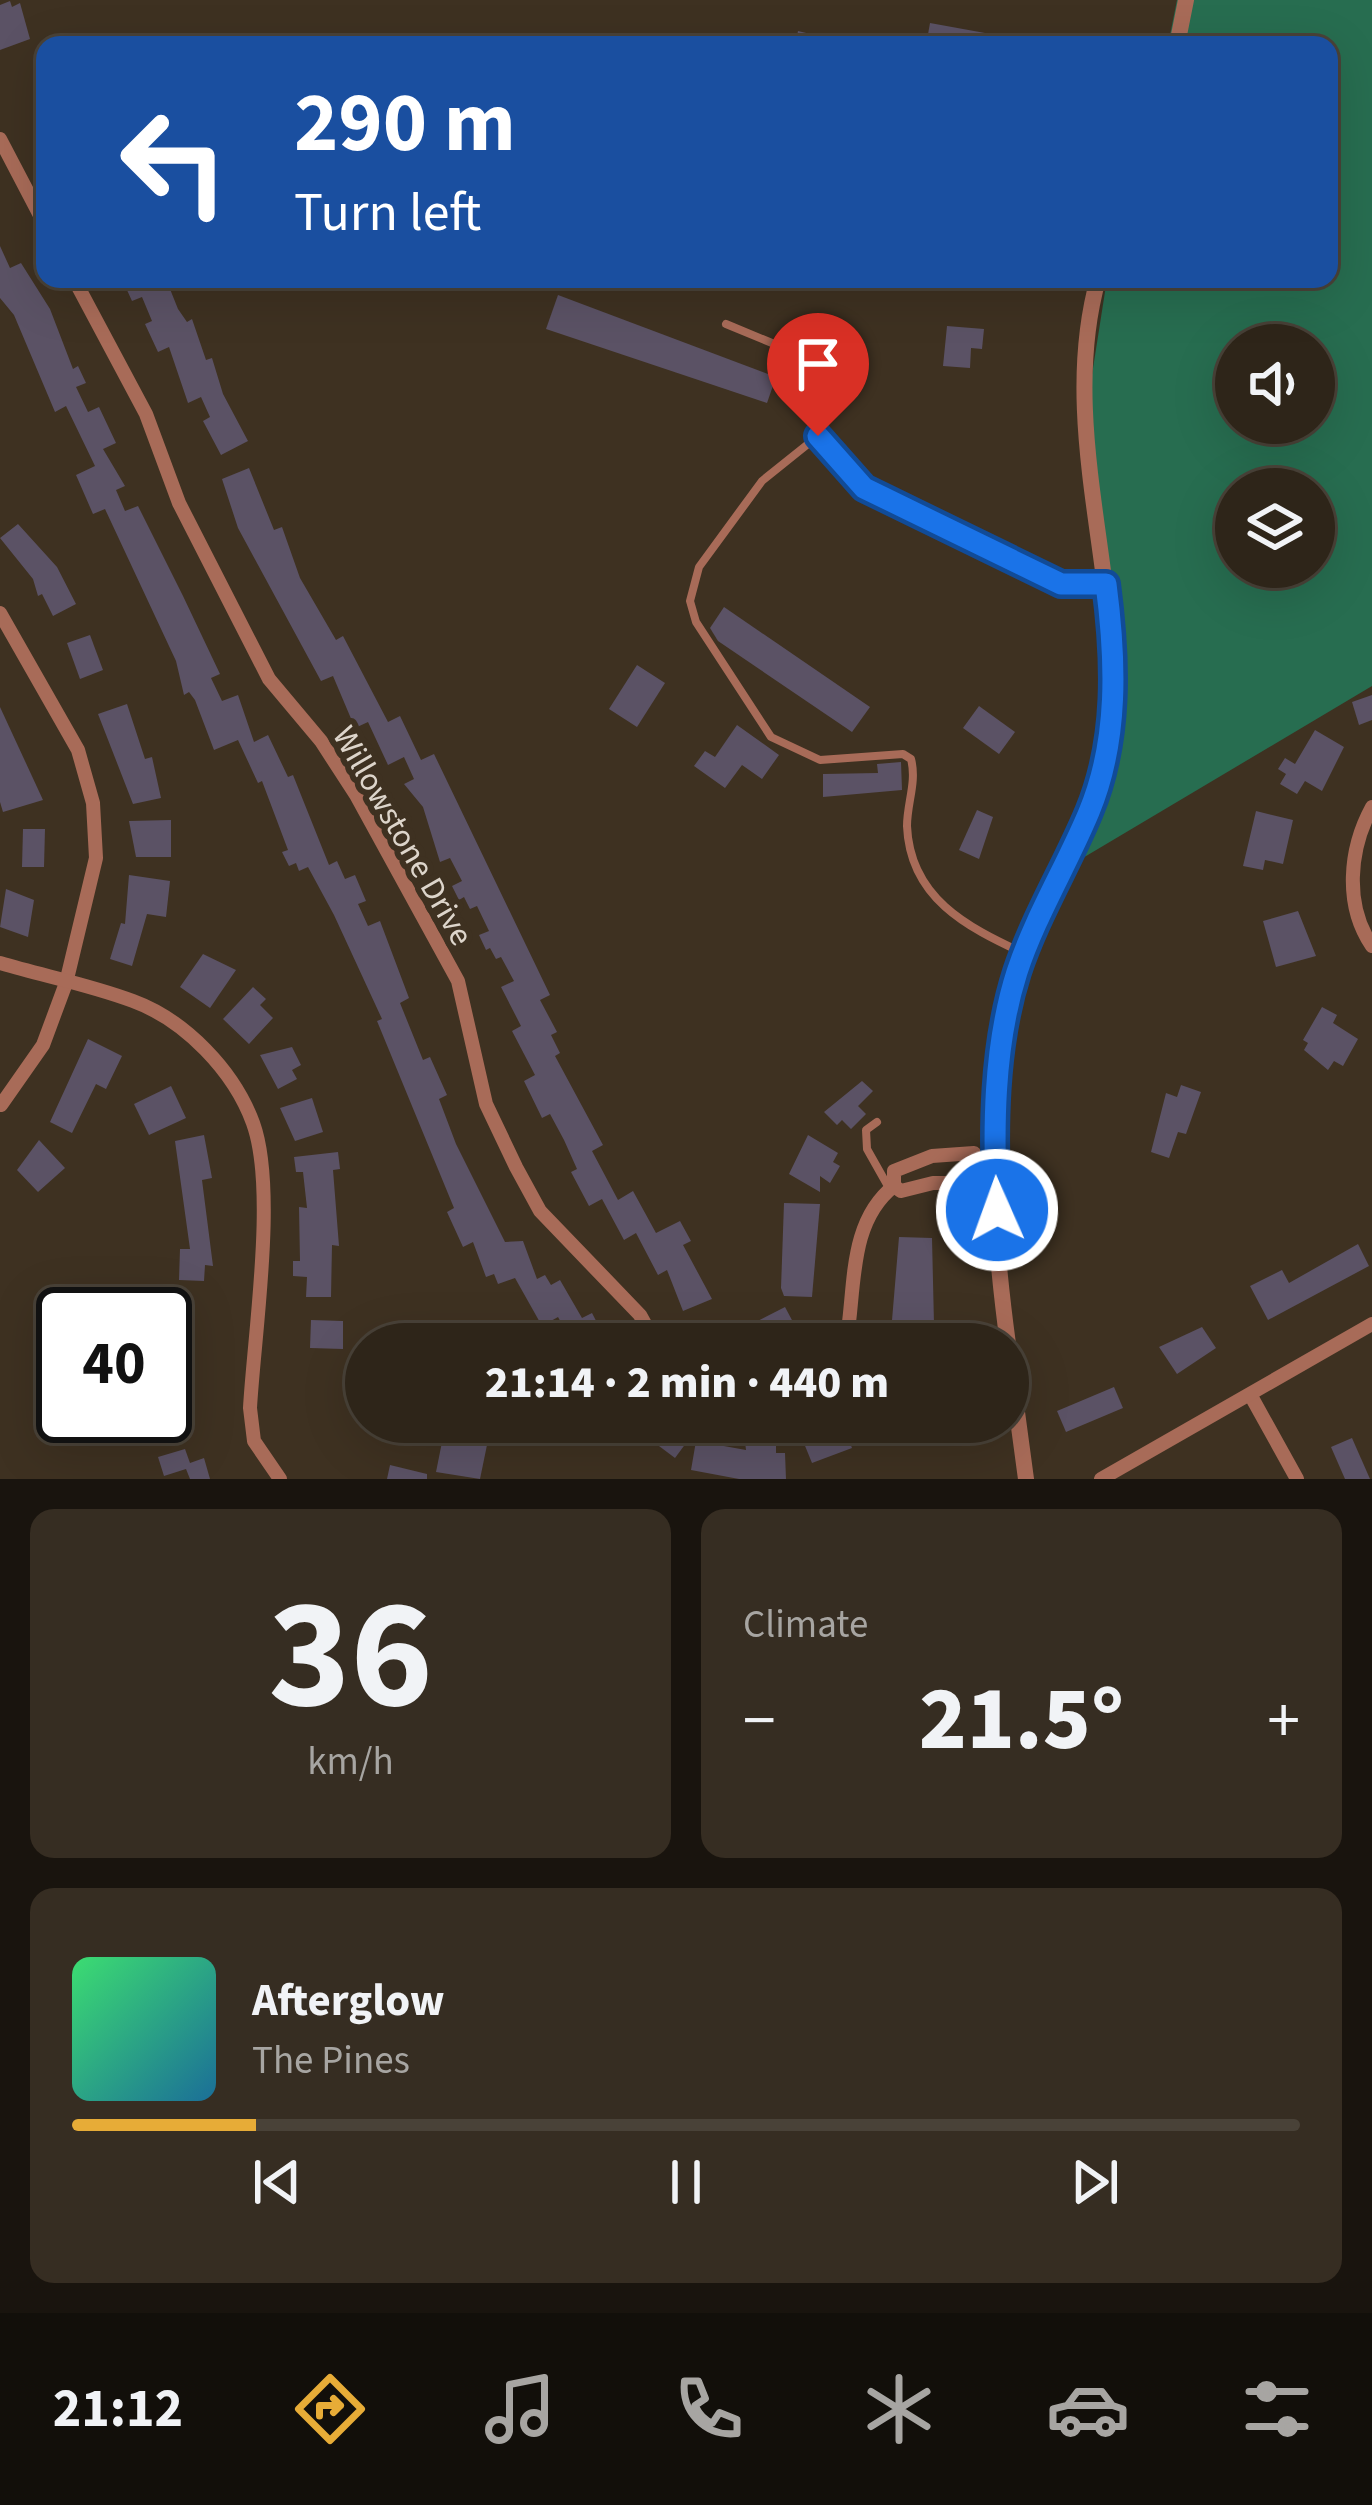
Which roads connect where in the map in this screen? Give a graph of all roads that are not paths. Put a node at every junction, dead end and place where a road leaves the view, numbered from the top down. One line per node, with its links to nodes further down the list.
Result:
1 (1186, 0): 2 (street)
2 (1180, 36)
3 (0, 139): 4 (street)
4 (36, 208)
5 (79, 288): 22 (street, Willowstone Drive)
6 (1097, 288): 9 (street)
7 (726, 324): 8 (lane)
8 (818, 436): 9 (lane); 13 (lane)
9 (1106, 584): 13 (street)
10 (0, 613): 15 (street)
11 (1372, 807): 12 (street)
12 (1372, 946)
13 (1025, 953): 19 (street)
14 (0, 963): 15 (street)
15 (66, 983): 16 (street); 28 (street)
16 (1, 1105)
17 (877, 1122): 21 (lane)
18 (920, 1161): 19 (street); 20 (street); 21 (street)
19 (990, 1168): 20 (street); 24 (street)
20 (926, 1184): 21 (street)
21 (891, 1187): 23 (street)
22 (644, 1323)
23 (849, 1323)
24 (1006, 1323)
25 (1372, 1324): 26 (street)
26 (1251, 1396): 30 (street); 31 (street)
27 (1022, 1443): 29 (street)
28 (280, 1479)
29 (1027, 1479)
30 (1100, 1479)
31 (1298, 1479)

